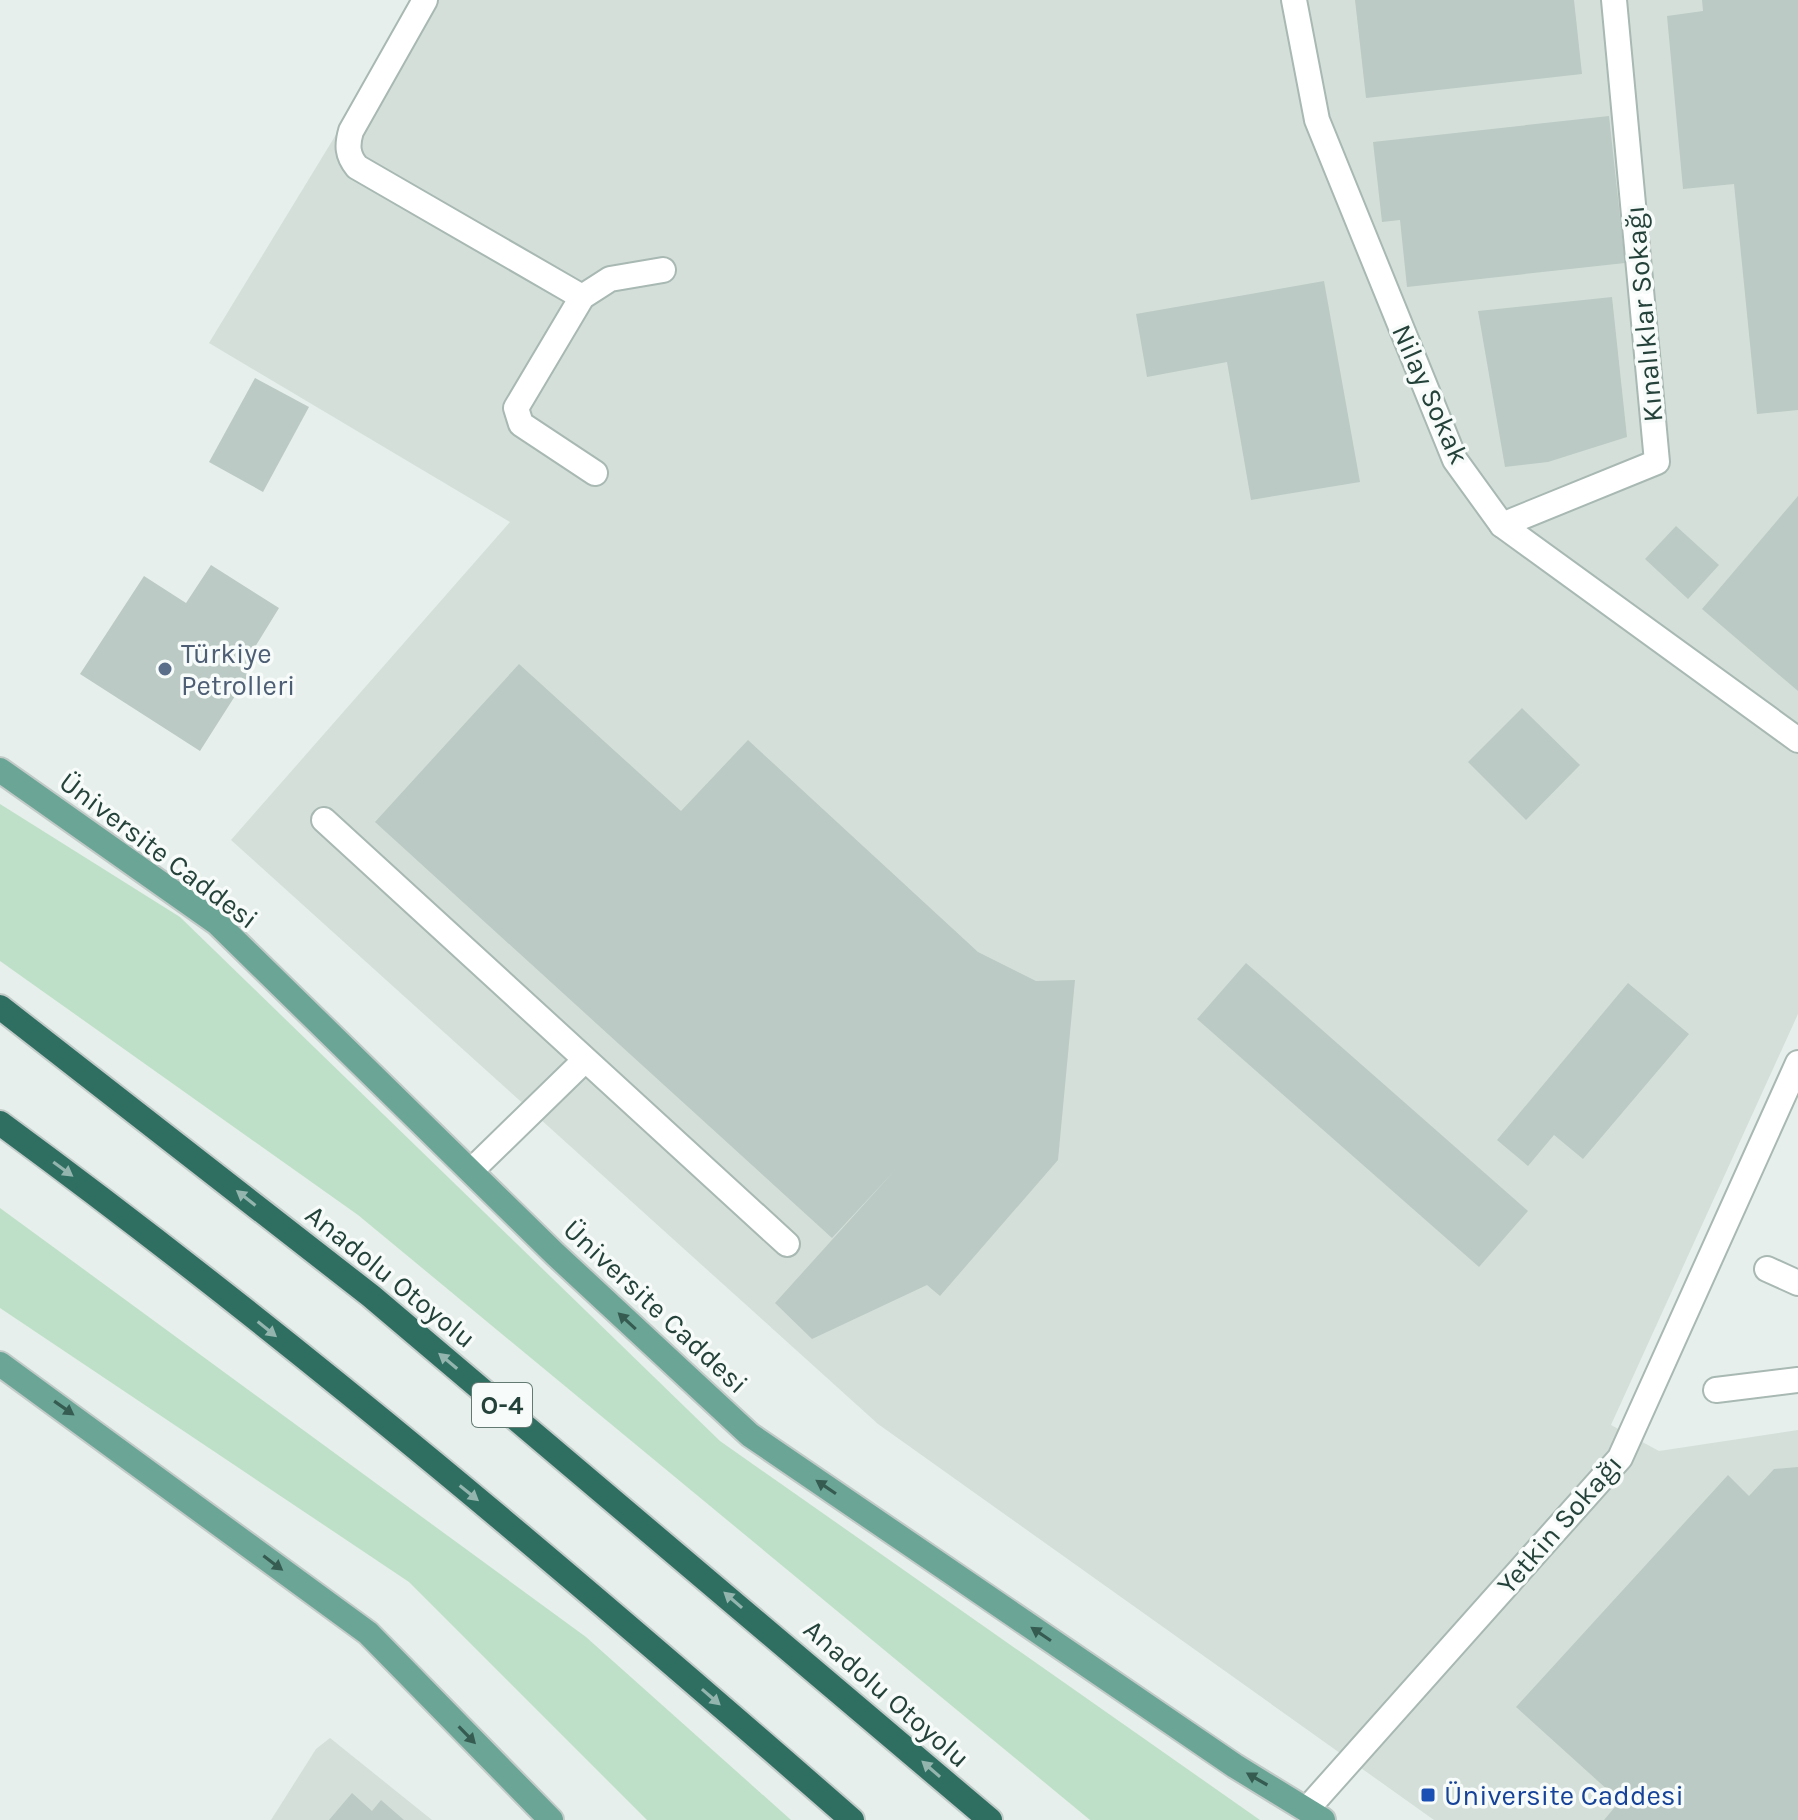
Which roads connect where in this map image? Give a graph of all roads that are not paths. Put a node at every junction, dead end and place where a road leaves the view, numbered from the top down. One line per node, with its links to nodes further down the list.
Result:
1 (425, 0): 5 (street)
2 (1294, 0): 7 (street, Nilay Sokak)
3 (1614, 0): 7 (street, Kınalıklar Sokağı)
4 (663, 270): 5 (street)
5 (582, 297): 6 (street)
6 (595, 473)
7 (1502, 525): 8 (street, Nilay Sokak)
8 (1798, 740)
9 (0, 770): 15 (main road, Üniversite Caddesi)
10 (324, 820): 12 (street)
11 (0, 1007): 25 (highway, Anadolu Otoyolu / O-4, one-way to 11)
12 (585, 1060): 15 (street); 16 (street)
13 (1798, 1063): 22 (street, Yetkin Sokağı)
14 (0, 1123): 24 (highway, one-way to 24)
15 (471, 1171): 22 (main road, Üniversite Caddesi, one-way to 15)
16 (787, 1244)
17 (1767, 1269): 18 (street)
18 (1798, 1283)
19 (0, 1364): 23 (main road, one-way to 23)
20 (1798, 1380): 21 (street)
21 (1716, 1390)
22 (1315, 1814)
23 (551, 1820)
24 (852, 1820)
25 (990, 1820)

